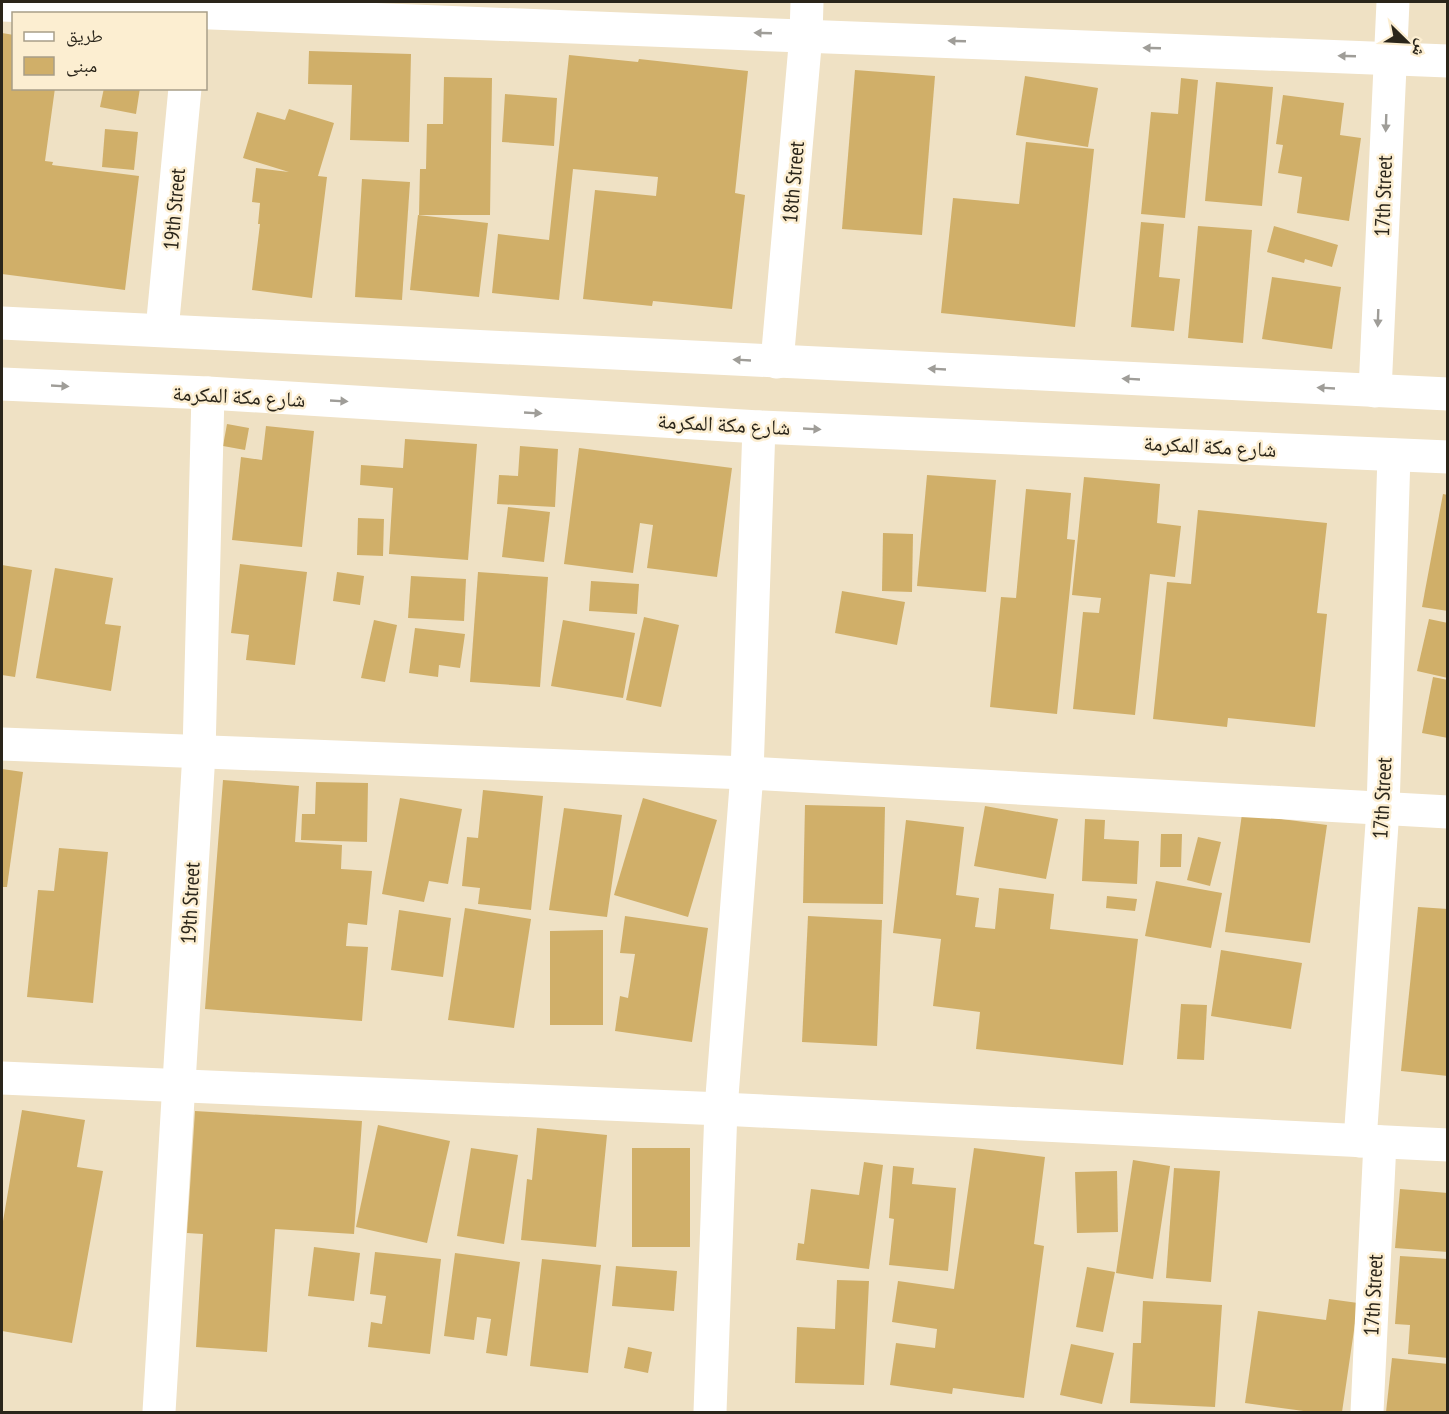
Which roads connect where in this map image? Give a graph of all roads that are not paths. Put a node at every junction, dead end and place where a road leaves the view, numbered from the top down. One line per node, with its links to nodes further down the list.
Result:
1 (807, 2): 5 (street, 18th Street)
2 (1393, 2): 6 (street, 17th Street)
3 (2, 5): 4 (street)
4 (193, 9): 5 (street, one-way to 4)
5 (806, 35): 6 (street, one-way to 5); 11 (street, 18th Street)
6 (1389, 58): 7 (street); 13 (street, 17th Street, one-way to 13)
7 (1448, 61)
8 (185, 90): 10 (street, 19th Street)
9 (2, 323): 10 (street)
10 (162, 330): 11 (street, one-way to 10)
11 (777, 362): 13 (street, one-way to 11)
12 (2, 384): 14 (street, شارع مكة المكرمة, one-way to 14)
13 (1375, 391): 15 (street)
14 (208, 393): 16 (street, شارع مكة المكرمة, one-way to 16); 20 (street, 19th Street)
15 (1448, 394)
16 (759, 427): 17 (street, شارع مكة المكرمة, one-way to 17); 21 (street)
17 (1394, 455): 18 (street, شارع مكة المكرمة); 22 (street, 17th Street)
18 (1448, 457)
19 (2, 744): 20 (street)
20 (199, 753): 21 (street); 25 (street, 19th Street)
21 (747, 773): 22 (street); 26 (street)
22 (1383, 808): 23 (street); 27 (street, 17th Street)
23 (1448, 812)
24 (2, 1077): 25 (street)
25 (179, 1086): 26 (street); 29 (street, 19th Street)
26 (721, 1109): 27 (street); 30 (street)
27 (1370, 1142): 28 (street); 31 (street, 17th Street)
28 (1448, 1145)
29 (159, 1413)
30 (710, 1413)
31 (1367, 1413)

